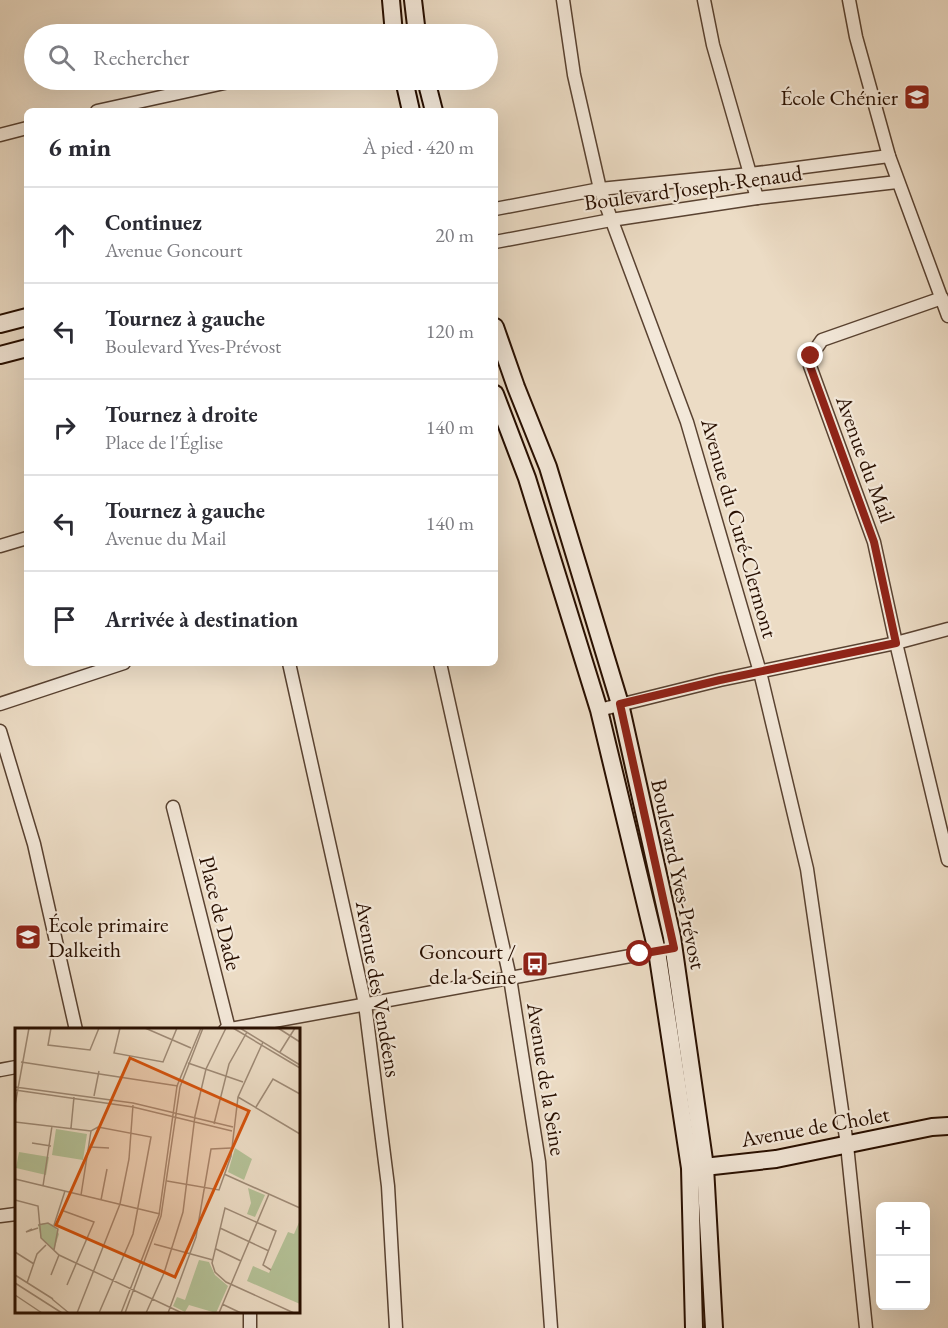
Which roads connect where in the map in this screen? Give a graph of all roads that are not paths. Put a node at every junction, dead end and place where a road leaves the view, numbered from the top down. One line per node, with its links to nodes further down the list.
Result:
1 (391, 0): 6 (street)
2 (413, 0): 7 (street)
3 (563, 0): 19 (street, Avenue du Curé-Clermont)
4 (704, 0): 17 (street)
5 (849, 0): 16 (street)
6 (393, 24)
7 (416, 24)
8 (193, 90): 11 (street)
9 (406, 90): 12 (street)
10 (429, 90): 13 (street)
11 (111, 108)
12 (410, 108)
13 (433, 108)
14 (24, 129): 15 (street)
15 (0, 135)
16 (889, 156): 17 (street, Boulevard Joseph-Renaud); 18 (street)
17 (750, 174): 19 (street, Boulevard Joseph-Renaud); 20 (street)
18 (897, 182): 20 (street, Boulevard Joseph-Renaud); 24 (street)
19 (600, 189): 21 (street, Boulevard Joseph-Renaud); 22 (street, Avenue du Curé-Clermont)
20 (758, 198): 22 (street, Boulevard Joseph-Renaud)
21 (498, 208)
22 (611, 220): 23 (street, Boulevard Joseph-Renaud); 41 (street, Avenue du Curé-Clermont)
23 (498, 241)
24 (942, 298): 25 (street); 37 (street, Avenue du Mail)
25 (948, 316)
26 (24, 318): 27 (street)
27 (0, 324)
28 (498, 336): 32 (street, Boulevard Yves-Prévost)
29 (24, 349): 30 (street)
30 (0, 355)
31 (498, 402): 33 (street, Boulevard Yves-Prévost)
32 (551, 476): 33 (street); 43 (street, Boulevard Yves-Prévost)
33 (529, 483): 44 (street, Boulevard Yves-Prévost)
34 (24, 539): 35 (street)
35 (0, 546)
36 (948, 629): 37 (street)
37 (896, 643): 41 (street); 47 (street, Avenue du Mail)
38 (115, 666): 42 (street)
39 (290, 666): 51 (street, Avenue des Vendéens)
40 (441, 666): 50 (street, Avenue de la Seine)
41 (760, 672): 43 (street); 58 (street, Avenue du Curé-Clermont)
42 (0, 704)
43 (620, 704): 44 (street); 48 (street, Boulevard Yves-Prévost)
44 (599, 710): 49 (street, Boulevard Yves-Prévost)
45 (0, 731): 52 (street)
46 (173, 807): 53 (street, Place de Dade)
47 (948, 860)
48 (674, 948): 49 (street); 59 (street, Boulevard Yves-Prévost)
49 (657, 951): 50 (street); 59 (street, Boulevard Yves-Prévost)
50 (510, 978): 51 (street); 63 (street, Avenue de la Seine)
51 (365, 1004): 54 (street); 62 (street, Avenue des Vendéens)
52 (76, 1028)
53 (227, 1028)
54 (233, 1028)
55 (15, 1068): 56 (street)
56 (0, 1070)
57 (948, 1126): 58 (street, Avenue de Cholet)
58 (847, 1145): 59 (street, Avenue de Cholet); 66 (street, Avenue du Curé-Clermont)
59 (697, 1168): 64 (street, Boulevard Yves-Prévost); 65 (street, Boulevard Yves-Prévost)
60 (15, 1214): 61 (street)
61 (0, 1216)
62 (396, 1328)
63 (551, 1328)
64 (694, 1328)
65 (714, 1328)
66 (866, 1328)

